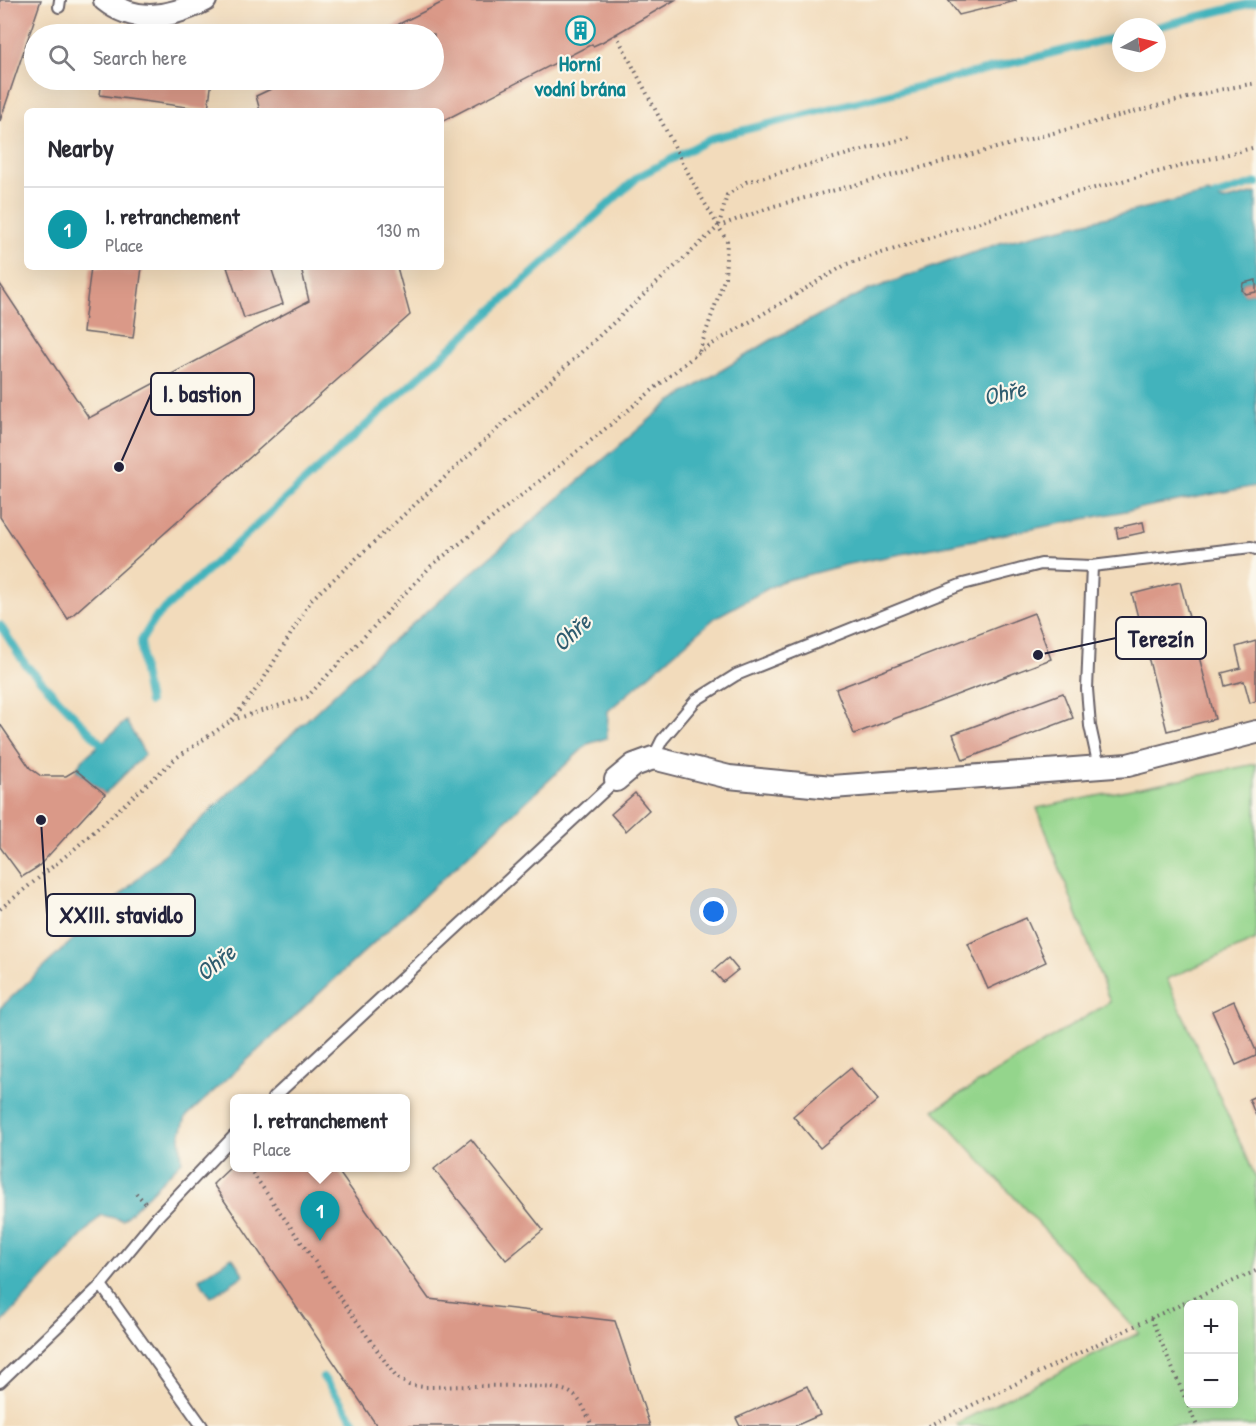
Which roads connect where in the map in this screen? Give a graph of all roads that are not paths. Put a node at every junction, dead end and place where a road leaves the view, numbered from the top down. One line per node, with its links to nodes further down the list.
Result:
1 (105, 0): 2 (street)
2 (205, 0)
3 (1256, 549): 4 (lane)
4 (1092, 566): 6 (lane); 7 (lane)
5 (1256, 732): 7 (street)
6 (653, 758): 7 (street); 8 (street)
7 (1099, 767)
8 (616, 780): 9 (lane)
9 (277, 1094)
10 (230, 1140): 11 (lane)
11 (101, 1285): 12 (lane); 13 (lane)
12 (0, 1382)
13 (202, 1426)

